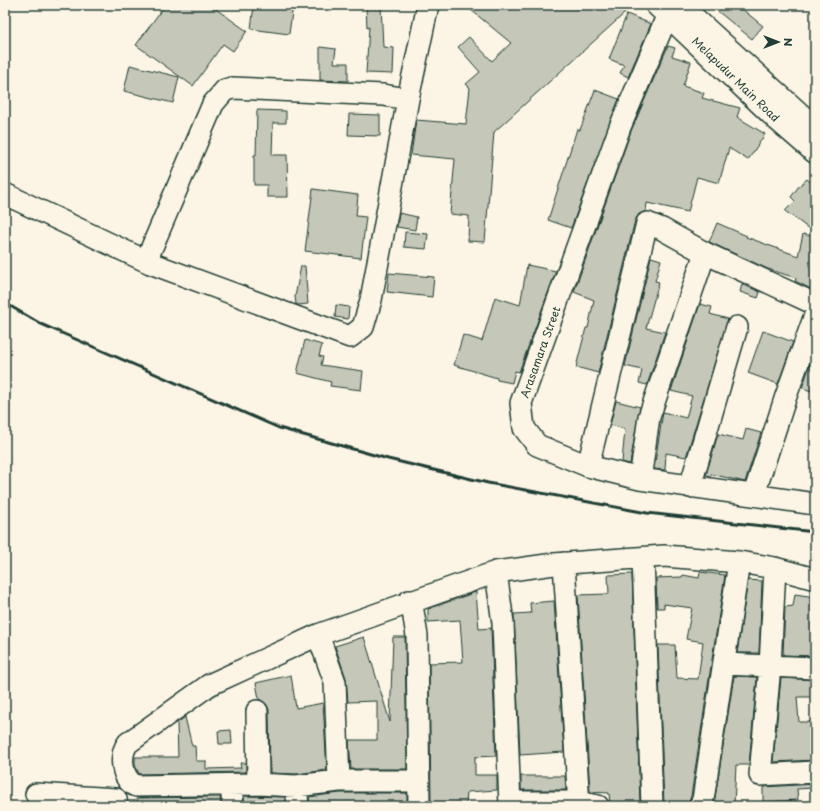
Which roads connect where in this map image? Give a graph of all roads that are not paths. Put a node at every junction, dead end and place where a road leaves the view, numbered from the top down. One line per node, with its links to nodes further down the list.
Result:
1 (428, 5): 3 (street)
2 (668, 8): 4 (main road, Melapudur Main Road); 5 (main road, Melapudur Main Road); 12 (street, Arasamara Street)
3 (408, 99): 8 (street); 8 (street)
4 (815, 128)
5 (815, 152)
6 (5, 194): 8 (street)
7 (705, 253): 9 (street); 12 (street); 13 (street)
8 (146, 261)
9 (815, 304)
10 (815, 315): 15 (street)
11 (737, 327): 14 (street)
12 (588, 466): 13 (street, Arasamara Street)
13 (640, 480): 14 (street, Arasamara Street)
14 (690, 487): 15 (street, Arasamara Street)
15 (754, 494): 16 (street, Arasamara Street)
16 (815, 504)
17 (643, 558): 18 (street); 19 (street); 41 (street)
18 (738, 562): 20 (street); 25 (street)
19 (564, 563): 21 (street); 37 (street)
20 (775, 568): 22 (street); 26 (street)
21 (496, 572): 23 (street); 36 (street)
22 (815, 579)
23 (409, 601): 24 (street); 31 (street)
24 (318, 635): 30 (street); 33 (street)
25 (724, 664): 26 (street); 42 (street)
26 (770, 666): 27 (street); 29 (street)
27 (815, 668)
28 (257, 711): 32 (street)
29 (815, 772)
30 (339, 781): 31 (street); 35 (street)
31 (419, 781): 40 (street)
32 (258, 784): 33 (street); 35 (street)
33 (231, 786): 39 (street)
34 (36, 794): 38 (street)
35 (297, 796)
36 (510, 804): 37 (street)
37 (586, 805)
38 (117, 806)
39 (233, 806)
40 (419, 806)
41 (652, 806)
42 (700, 806)

